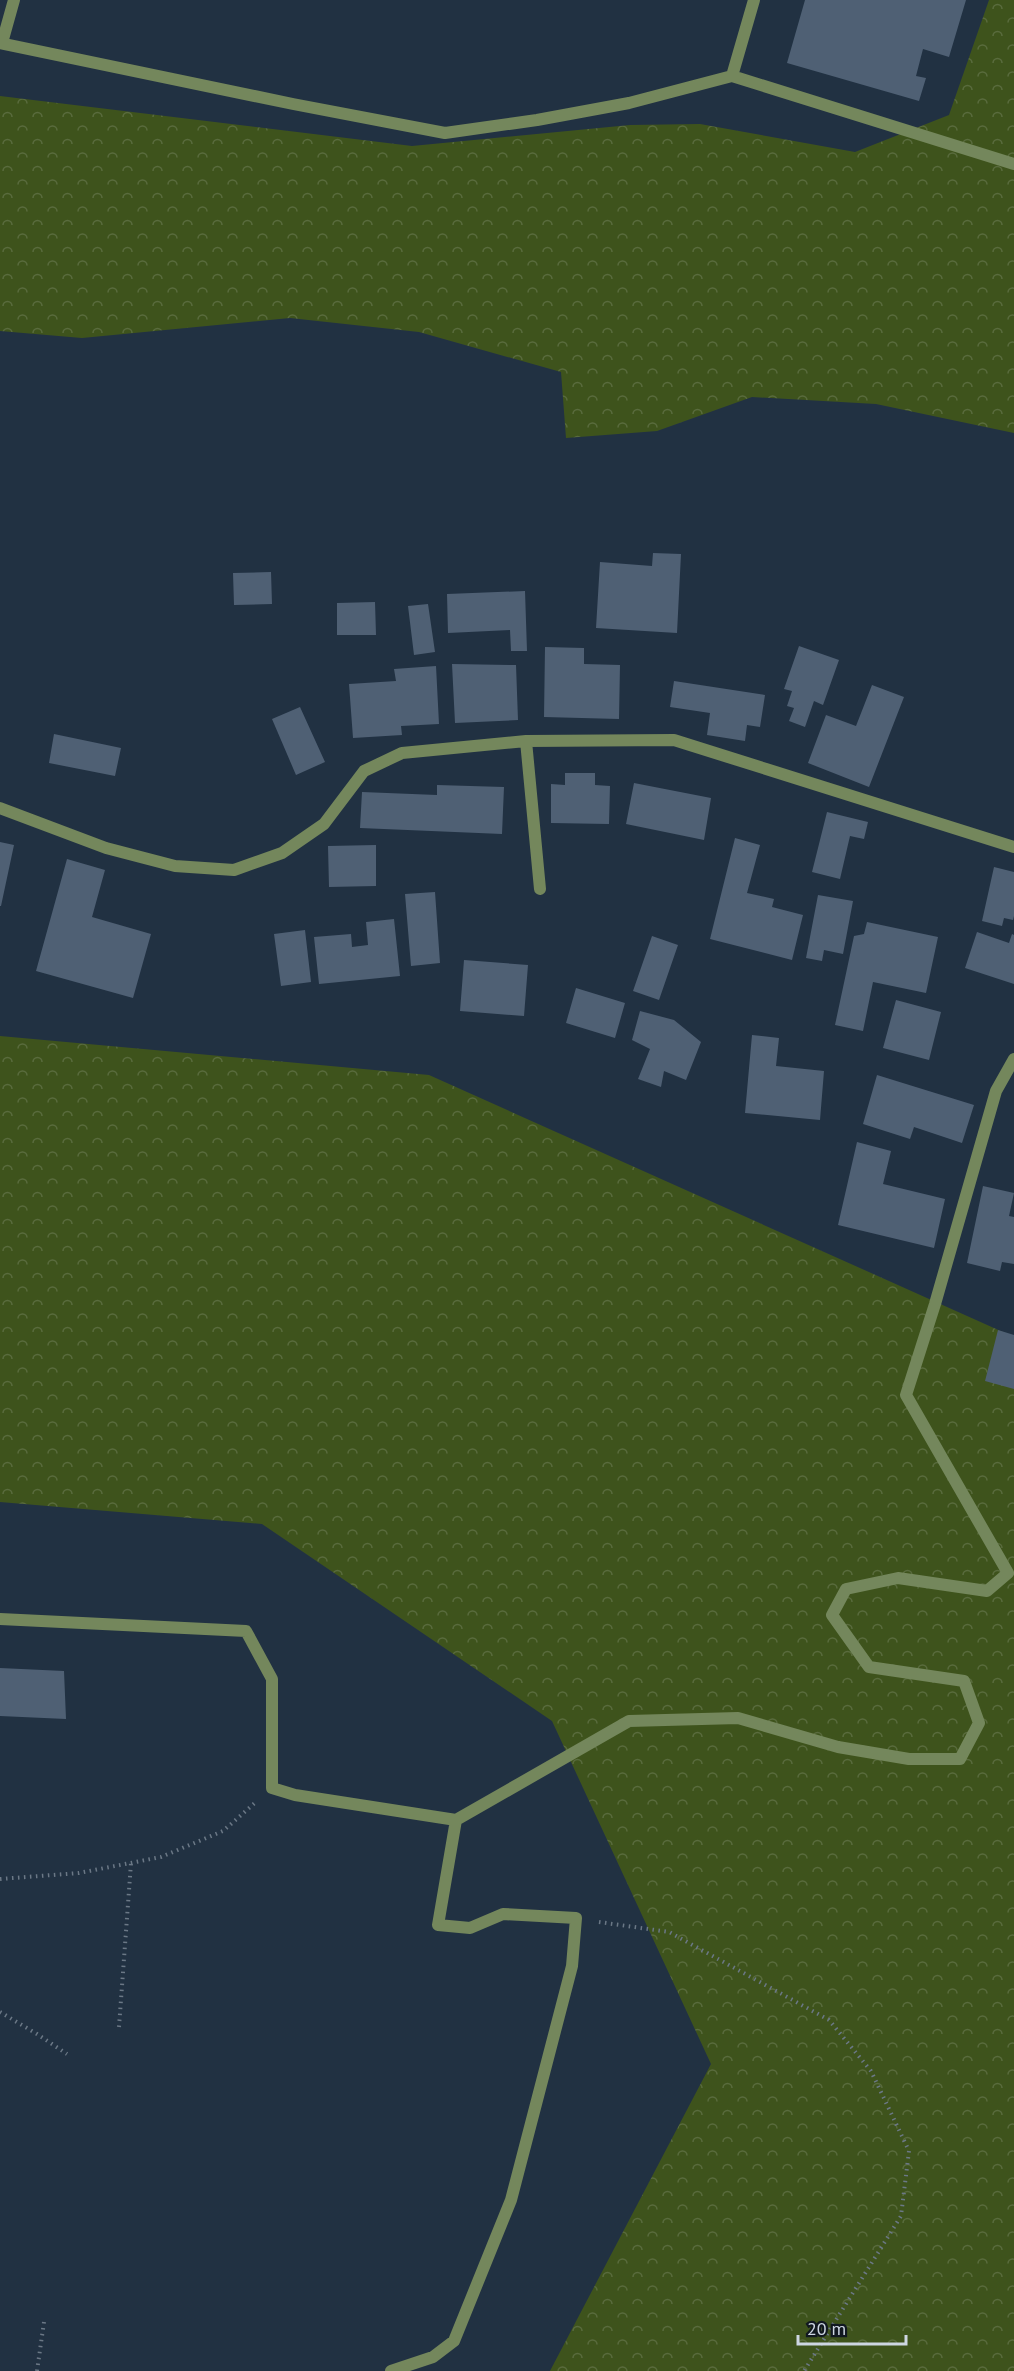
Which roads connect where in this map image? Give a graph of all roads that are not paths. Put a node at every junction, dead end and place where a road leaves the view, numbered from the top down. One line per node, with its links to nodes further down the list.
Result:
1 (14, 0): 3 (street)
2 (754, 0): 4 (street)
3 (1, 43): 4 (street)
4 (732, 76): 5 (street)
5 (1014, 163)
6 (526, 741): 7 (street); 8 (street); 9 (street)
7 (0, 808)
8 (1014, 847)
9 (540, 890)
10 (1014, 1059): 12 (street)
11 (0, 1619): 12 (street)
12 (456, 1820): 13 (street)
13 (391, 2371)

